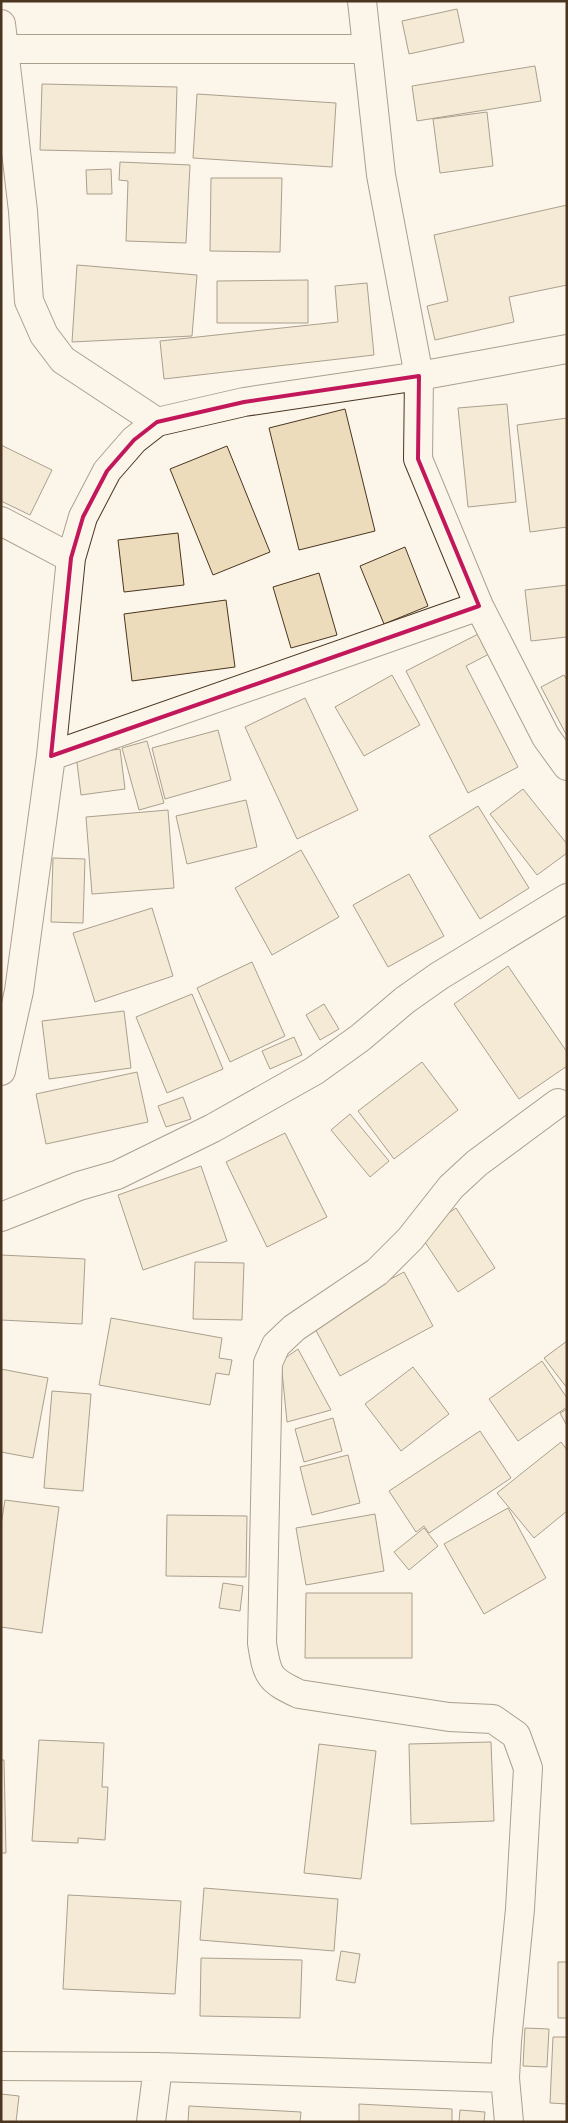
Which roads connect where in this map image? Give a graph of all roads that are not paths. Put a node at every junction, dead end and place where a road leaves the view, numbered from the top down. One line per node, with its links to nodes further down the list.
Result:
1 (362, 1): 3 (street)
2 (3, 37): 3 (street); 6 (street)
3 (366, 49): 5 (street)
4 (567, 349): 5 (street)
5 (419, 376): 6 (street); 9 (street)
6 (158, 422): 8 (street)
7 (1, 521): 8 (street)
8 (71, 558): 10 (street)
9 (479, 606): 10 (street); 11 (street)
10 (51, 756): 13 (street)
11 (567, 766)
12 (567, 898): 15 (street)
13 (1, 1071)
14 (564, 1107): 18 (street)
15 (1, 1217)
16 (1, 2066): 17 (street)
17 (158, 2067): 18 (street); 19 (street)
18 (505, 2078): 20 (street)
19 (151, 2122)
20 (509, 2122)

